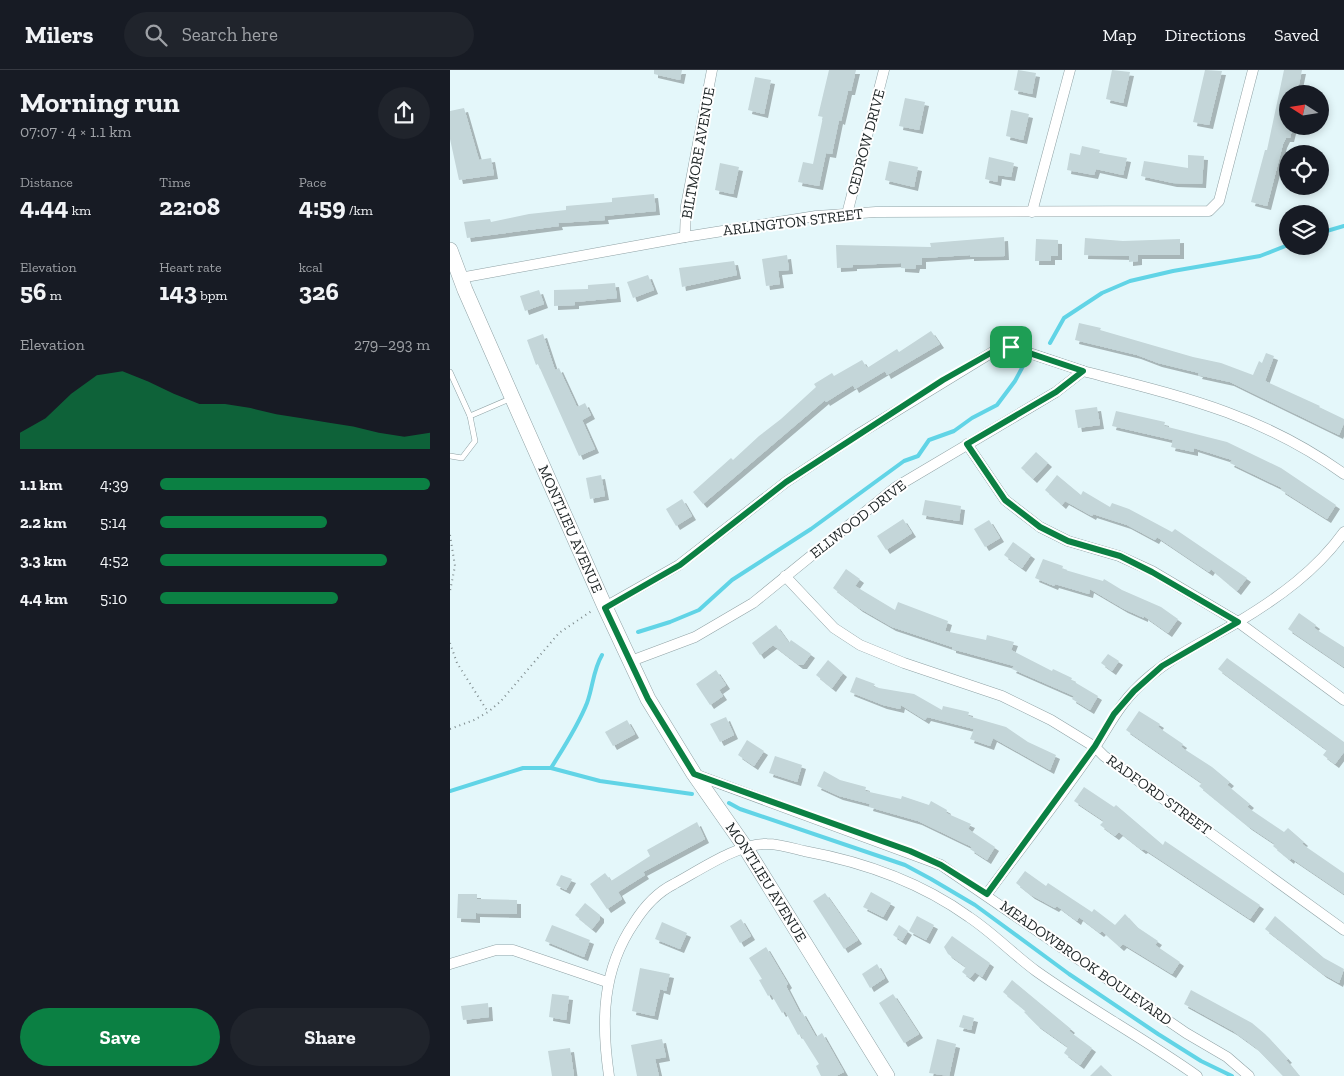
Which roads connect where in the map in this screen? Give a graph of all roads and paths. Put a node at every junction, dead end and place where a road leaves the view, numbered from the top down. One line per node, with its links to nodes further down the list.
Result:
1 (712, 70): 7 (street, BILTMORE AVENUE)
2 (884, 70): 6 (street, CEDROW DRIVE)
3 (1070, 70): 5 (street)
4 (1254, 70): 5 (street, ARLINGTON STREET)
5 (1032, 212): 6 (street, ARLINGTON STREET)
6 (847, 214): 7 (street, ARLINGTON STREET)
7 (685, 237): 9 (street, ARLINGTON STREET)
8 (450, 250): 9 (street, MONTLIEU AVENUE)
9 (460, 278): 12 (street, MONTLIEU AVENUE)
10 (1083, 371): 14 (street, ELLWOOD DRIVE); 16 (street); 21 (street)
11 (450, 372): 13 (lane)
12 (512, 397): 13 (lane); 21 (street, MONTLIEU AVENUE)
13 (470, 416): 15 (lane)
14 (967, 444): 19 (street, ELLWOOD DRIVE); 22 (street)
15 (450, 456)
16 (1344, 474)
17 (1344, 532): 22 (street)
18 (450, 535): 20 (path)
19 (785, 576): 24 (street, ELLWOOD DRIVE); 28 (street, RADFORD STREET)
20 (450, 591)
21 (605, 608): 24 (street, MONTLIEU AVENUE); 26 (path)
22 (1238, 622): 25 (street); 28 (street)
23 (450, 643): 26 (path)
24 (631, 661): 29 (street, MONTLIEU AVENUE)
25 (1344, 700)
26 (488, 712): 27 (path)
27 (450, 729)
28 (1095, 746): 31 (street); 32 (street, RADFORD STREET)
29 (694, 774): 30 (street, MONTLIEU AVENUE); 31 (street, MEADOWBROOK BOULEVARD)
30 (745, 847): 34 (street); 36 (street, MONTLIEU AVENUE); 37 (street, MEADOWBROOK BOULEVARD)
31 (987, 894): 38 (street, MEADOWBROOK BOULEVARD)
32 (1344, 930)
33 (450, 964): 34 (street)
34 (608, 982): 35 (street)
35 (609, 1076)
36 (887, 1076)
37 (1197, 1076)
38 (1249, 1076)

